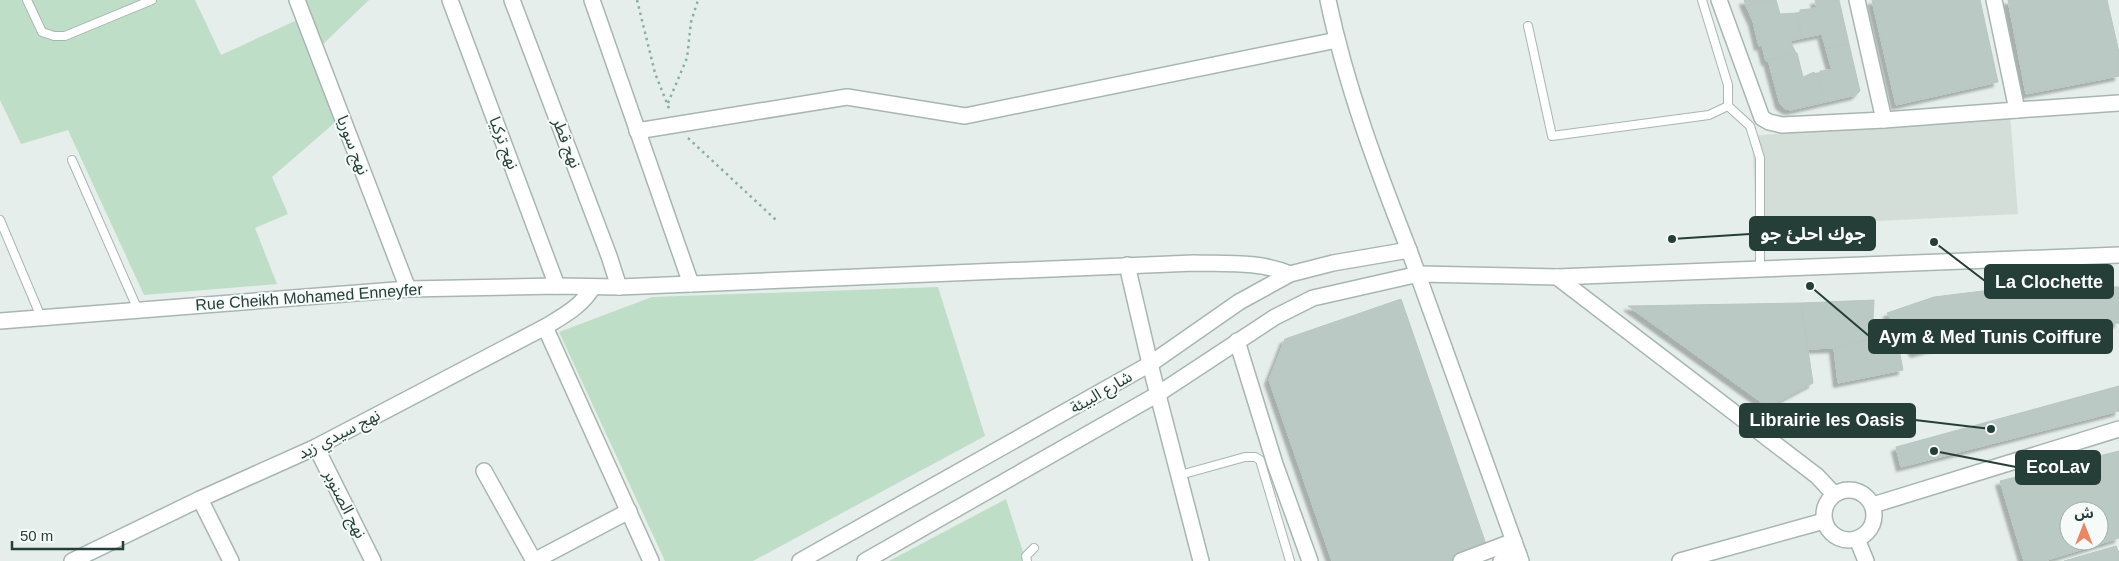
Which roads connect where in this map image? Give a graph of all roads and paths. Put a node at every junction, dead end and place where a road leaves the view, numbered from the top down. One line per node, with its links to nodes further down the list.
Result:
1 (27, 0): 2 (lane)
2 (152, 0)
3 (297, 0): 34 (street, نهج سوريا)
4 (450, 0): 31 (street, نهج تركيا)
5 (512, 0): 33 (street, نهج قطر)
6 (592, 0): 20 (street)
7 (698, 0): 16 (path)
8 (1328, 0): 14 (street)
9 (1702, 0): 17 (lane)
10 (1719, 0): 19 (street)
11 (1857, 0): 19 (street)
12 (1994, 0): 18 (street)
13 (1528, 26): 17 (lane)
14 (1337, 40): 20 (street); 23 (street)
15 (2119, 103): 18 (street)
16 (668, 104)
17 (1728, 106): 26 (lane)
18 (2017, 110): 19 (street)
19 (1884, 120)
20 (637, 131): 30 (street)
21 (72, 160): 35 (lane)
22 (0, 220): 36 (lane)
23 (1409, 250): 27 (street, شارع البيئة); 28 (street)
24 (2119, 255): 26 (street, شارع البيئة)
25 (1127, 265): 27 (street, Rue Cheikh Mohamed Enneyfer); 30 (street, Rue Cheikh Mohamed Enneyfer); 40 (street)
26 (1760, 269): 29 (street, شارع البيئة)
27 (1290, 274): 40 (street, شارع البيئة)
28 (1419, 274): 29 (street, شارع البيئة); 39 (street, شارع البيئة); 53 (street)
29 (1557, 277): 46 (street)
30 (691, 284): 33 (street, Rue Cheikh Mohamed Enneyfer)
31 (557, 286): 32 (street, Rue Cheikh Mohamed Enneyfer); 34 (street, Rue Cheikh Mohamed Enneyfer)
32 (593, 287): 33 (street, Rue Cheikh Mohamed Enneyfer); 38 (street, نهج سيدي زيد)
33 (619, 287)
34 (408, 290): 35 (street, Rue Cheikh Mohamed Enneyfer)
35 (138, 310): 36 (street, Rue Cheikh Mohamed Enneyfer)
36 (40, 317): 37 (street, Rue Cheikh Mohamed Enneyfer)
37 (0, 321)
38 (545, 327): 43 (street, نهج سيدي زيد); 49 (street)
39 (1238, 341): 41 (street, شارع البيئة); 64 (street)
40 (1150, 364): 41 (street); 59 (street, شارع البيئة)
41 (1158, 394): 45 (street); 60 (street, شارع البيئة)
42 (2119, 429): 48 (street)
43 (316, 447): 47 (street, نهج سيدي زيد); 56 (street, نهج الصنوبر)
44 (484, 471): 57 (street)
45 (1180, 475): 62 (street); 63 (lane)
46 (1834, 494): 48 (street); 50 (street)
47 (200, 499): 54 (street, نهج سيدي زيد); 55 (street)
48 (1873, 505): 51 (street)
49 (629, 511): 57 (street); 58 (street)
50 (1824, 521): 51 (street); 67 (street)
51 (1857, 539): 68 (street)
52 (1034, 548): 61 (lane)
53 (1518, 552): 65 (street); 66 (street)
54 (72, 561)
55 (231, 561)
56 (373, 561)
57 (534, 561)
58 (651, 561)
59 (800, 561)
60 (865, 561)
61 (1027, 561)
62 (1201, 561)
63 (1290, 561)
64 (1310, 561)
65 (1461, 561)
66 (1501, 561)
67 (1680, 561)
68 (1866, 561)

